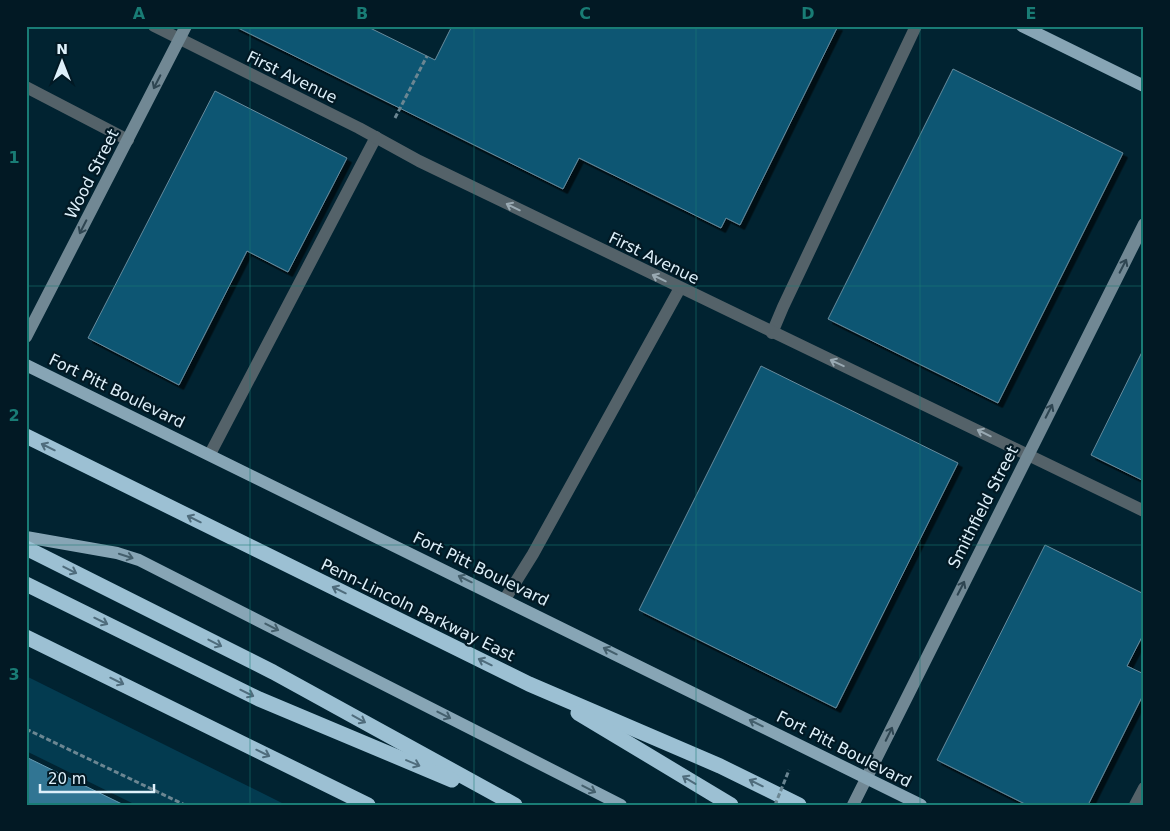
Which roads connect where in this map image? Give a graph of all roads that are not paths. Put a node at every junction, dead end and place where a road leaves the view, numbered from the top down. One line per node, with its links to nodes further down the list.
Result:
1 (154, 26): 5 (street, First Avenue)
2 (186, 26): 5 (main road, Wood Street)
3 (916, 26): 12 (street)
4 (1022, 26): 6 (main road)
5 (179, 39): 8 (street, First Avenue); 9 (main road, Wood Street, one-way to 9)
6 (1144, 86)
7 (26, 87): 9 (street)
8 (380, 139): 11 (street, First Avenue, one-way to 8); 16 (street)
9 (128, 140): 13 (main road, Wood Street, one-way to 13)
10 (1144, 224): 17 (main road, Smithfield Street, one-way to 10)
11 (680, 288): 12 (street, First Avenue); 22 (street)
12 (772, 333): 17 (street, First Avenue, one-way to 12)
13 (26, 338)
14 (26, 365): 16 (main road, Fort Pitt Boulevard)
15 (26, 436): 24 (highway, Penn-Lincoln Parkway East, one-way to 15)
16 (210, 454): 22 (main road, Fort Pitt Boulevard, one-way to 16)
17 (1028, 455): 18 (street, First Avenue); 25 (main road, Smithfield Street, one-way to 17)
18 (1144, 511)
19 (26, 538): 30 (main road, one-way to 30)
20 (26, 548): 29 (highway, one-way to 29)
21 (26, 584): 29 (highway, one-way to 29)
22 (505, 600): 25 (main road, Fort Pitt Boulevard, one-way to 22)
23 (26, 637): 28 (highway, one-way to 28)
24 (529, 684): 31 (highway, one-way to 24); 32 (highway, Penn-Lincoln Parkway East, one-way to 24)
25 (866, 777): 27 (main road, Smithfield Street); 33 (main road, Fort Pitt Boulevard)
26 (1144, 788): 34 (street)
27 (853, 803)
28 (368, 805)
29 (513, 805)
30 (621, 805)
31 (731, 805)
32 (799, 805)
33 (920, 805)
34 (1135, 805)

